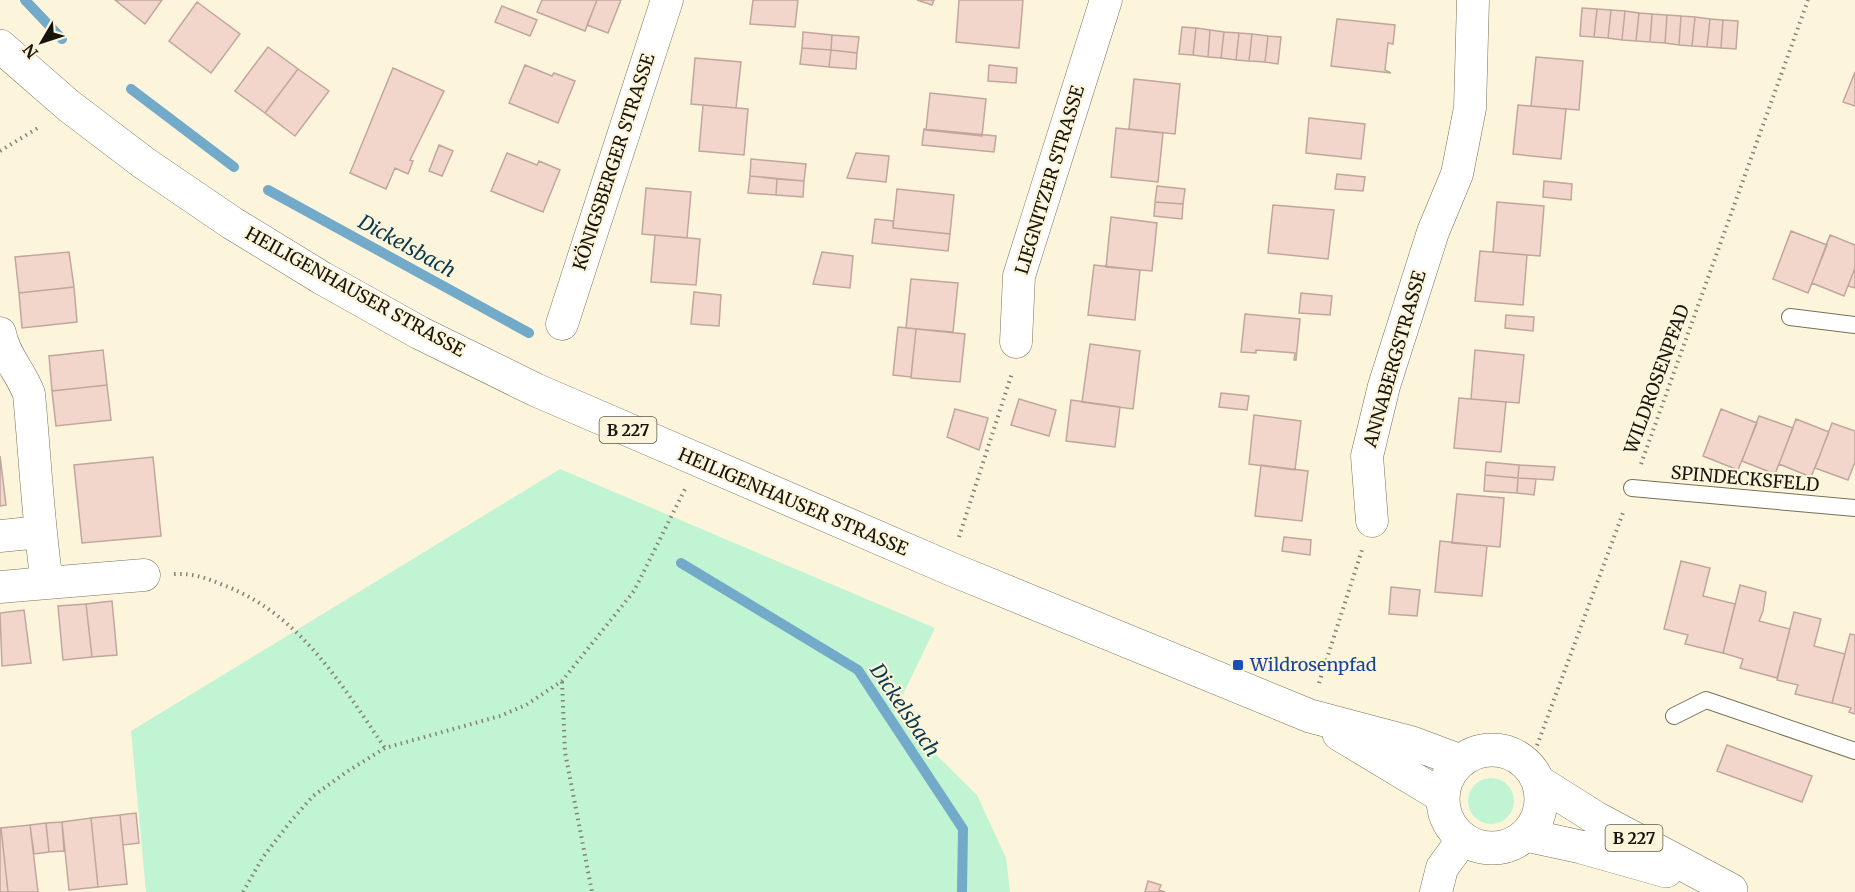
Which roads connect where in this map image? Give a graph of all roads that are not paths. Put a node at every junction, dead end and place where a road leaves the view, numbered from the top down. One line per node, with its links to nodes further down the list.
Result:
1 (667, 0): 6 (street, KÖNIGSBERGER STRASSE)
2 (1106, 0): 9 (street, LIEGNITZER STRASSE)
3 (1473, 0): 12 (street, ANNABERGSTRASSE)
4 (0, 46): 18 (main road, HEILIGENHAUSER STRASSE / B 227)
5 (1790, 318): 7 (lane)
6 (562, 324)
7 (1855, 325)
8 (0, 333): 13 (street)
9 (1016, 342)
10 (1632, 488): 11 (lane, SPINDECKSFELD)
11 (1855, 508)
12 (1372, 521)
13 (40, 532): 14 (street); 16 (street)
14 (0, 536)
15 (144, 575): 16 (street)
16 (47, 583): 17 (street)
17 (0, 587)
18 (1310, 716): 21 (main road, HEILIGENHAUSER STRASSE / B 227); 23 (main road, HEILIGENHAUSER STRASSE / B 227)
19 (1674, 716): 20 (lane)
20 (1855, 751)
21 (1460, 761): 22 (main road); 23 (main road)
22 (1534, 774): 24 (main road); 26 (main road, B 227)
23 (1442, 796): 25 (main road)
24 (1526, 835): 25 (main road); 26 (main road, B 227)
25 (1463, 839): 27 (street)
26 (1734, 891)
27 (1436, 892)

